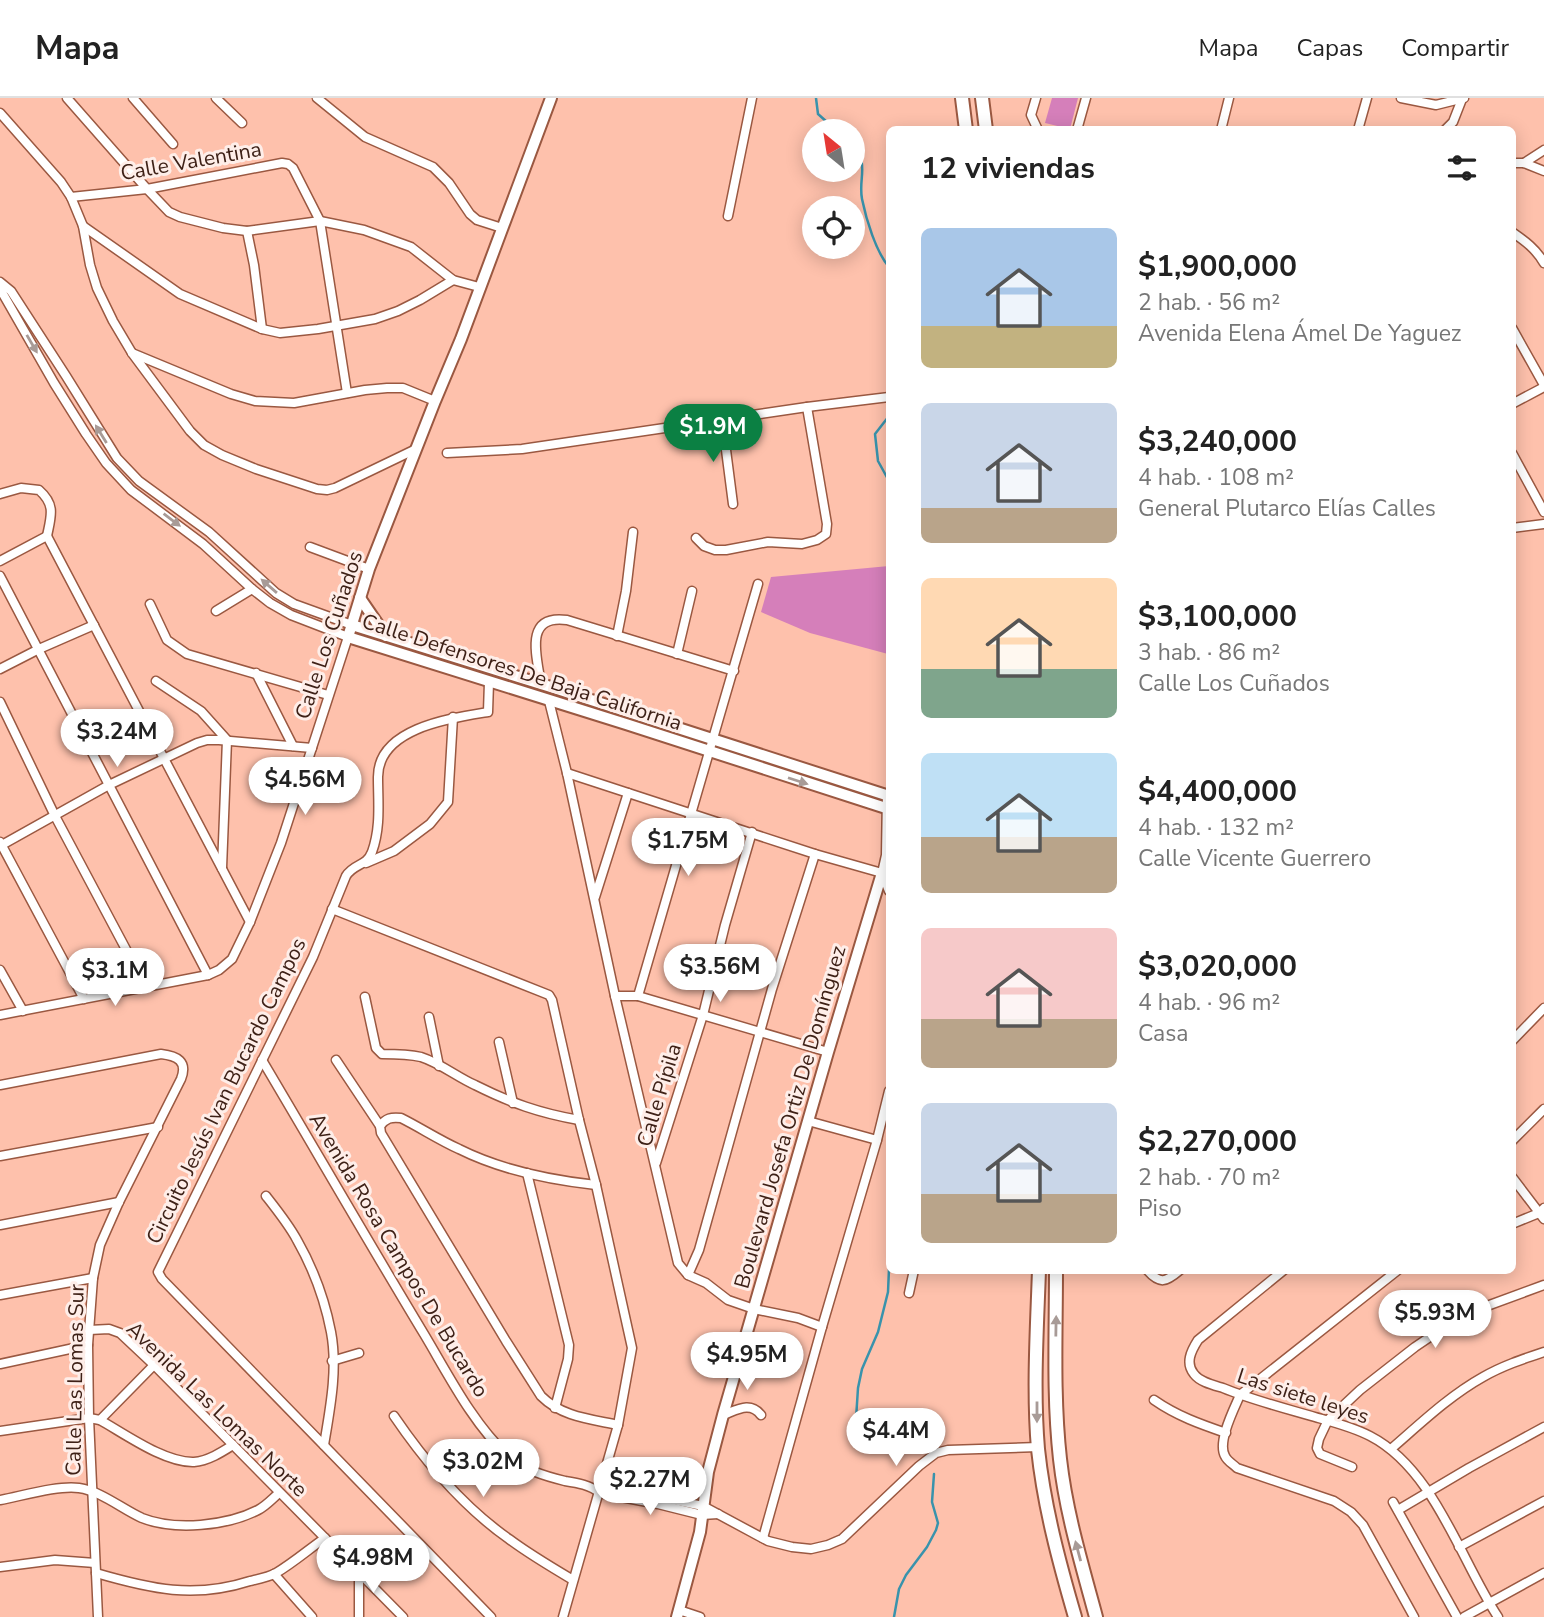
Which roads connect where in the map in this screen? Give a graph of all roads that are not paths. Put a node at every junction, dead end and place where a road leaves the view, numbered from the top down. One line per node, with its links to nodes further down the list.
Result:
1 (68, 98): 29 (street)
2 (133, 98): 24 (street)
3 (216, 98): 16 (street)
4 (317, 98): 34 (street)
5 (551, 98): 34 (main road, Calle Los Cuñados)
6 (752, 98): 31 (street)
7 (961, 98): 17 (highway)
8 (982, 98): 18 (highway)
9 (1036, 98): 19 (street)
10 (1086, 98): 20 (street)
11 (1229, 98): 21 (street)
12 (1367, 98): 22 (street)
13 (1401, 98): 14 (street)
14 (1458, 99): 23 (street)
15 (0, 113): 30 (street)
16 (242, 124)
17 (965, 126)
18 (986, 126)
19 (1036, 126)
20 (1078, 126)
21 (1222, 126)
22 (1359, 126)
23 (1449, 126)
24 (173, 144)
25 (1544, 150): 27 (street)
26 (1516, 163): 27 (street)
27 (1524, 163): 28 (street)
28 (1544, 171)
29 (147, 189): 30 (street, Calle Valentina); 32 (street, Calle Valentina); 35 (street)
30 (71, 197): 33 (street)
31 (728, 216)
32 (320, 221): 35 (street); 38 (street); 41 (street, Calle Valentina)
33 (83, 226): 42 (street); 44 (street)
34 (502, 228): 40 (main road, Calle Los Cuñados)
35 (247, 232): 42 (street)
36 (1516, 235): 37 (street)
37 (1544, 263)
38 (453, 280): 40 (street); 41 (street)
39 (0, 283): 45 (street, Calle Defensores De Baja California); 46 (street, Calle Defensores De Baja California, one-way to 46)
40 (480, 287): 50 (main road, Calle Los Cuñados)
41 (336, 327): 42 (street); 48 (street, Calle Valentina)
42 (262, 329)
43 (1516, 335): 47 (street)
44 (132, 353): 48 (street); 54 (street)
45 (66, 376): 46 (street); 57 (street, Calle Defensores De Baja California, one-way to 45)
46 (54, 383): 58 (street, Calle Defensores De Baja California)
47 (1544, 386): 51 (street)
48 (346, 393): 50 (street)
49 (886, 397): 52 (street)
50 (435, 401): 54 (main road, Calle Los Cuñados)
51 (1516, 402)
52 (807, 407): 53 (street); 66 (street)
53 (722, 419): 55 (street); 60 (street)
54 (416, 449): 71 (main road, Calle Los Cuñados)
55 (447, 453)
56 (1516, 460): 61 (street)
57 (139, 481): 58 (street); 68 (street, Calle Defensores De Baja California)
58 (131, 490): 70 (street, Calle Defensores De Baja California, one-way to 70)
59 (0, 494): 65 (street)
60 (733, 504)
61 (1544, 512)
62 (1544, 524): 63 (street)
63 (1516, 528)
64 (633, 532): 84 (street)
65 (47, 536): 69 (street); 81 (street)
66 (696, 538)
67 (310, 547): 71 (street)
68 (233, 552): 70 (street); 78 (street, Calle Defensores De Baja California, one-way to 68)
69 (0, 561)
70 (223, 561): 74 (street, Calle Defensores De Baja California)
71 (369, 569): 76 (main road, Calle Los Cuñados)
72 (0, 576): 86 (street)
73 (758, 584): 89 (street)
74 (252, 589): 79 (street); 80 (street, Calle Defensores De Baja California)
75 (692, 591): 87 (street)
76 (360, 598): 82 (main road, Calle Los Cuñados); 83 (main road)
77 (150, 604): 90 (street)
78 (293, 604): 80 (street); 82 (street, Calle Defensores De Baja California)
79 (216, 611)
80 (291, 615): 85 (street, Calle Defensores De Baja California)
81 (94, 625): 86 (street); 104 (street)
82 (352, 625): 83 (main road, Calle Defensores De Baja California); 85 (main road, Calle Los Cuñados)
83 (386, 636): 93 (main road, Calle Defensores De Baja California)
84 (617, 636): 87 (street); 93 (street)
85 (348, 637): 92 (main road, Calle Defensores De Baja California); 95 (street, Calle Los Cuñados)
86 (39, 649): 88 (street); 108 (street)
87 (677, 654): 89 (street)
88 (0, 669)
89 (734, 671): 99 (street)
90 (256, 673): 95 (street); 101 (street)
91 (156, 681): 100 (street)
92 (489, 682): 96 (main road, Calle Defensores De Baja California); 98 (street, Circuito Jesús Ivan Bucardo Campos)
93 (541, 684): 94 (main road, Calle Defensores De Baja California)
94 (554, 688): 96 (main road); 99 (main road, Calle Defensores De Baja California)
95 (328, 695): 102 (street, Calle Los Cuñados)
96 (549, 701): 103 (main road, Calle Defensores De Baja California); 106 (street)
97 (0, 702): 113 (street)
98 (453, 717): 118 (street); 118 (street, Circuito Jesús Ivan Bucardo Campos)
99 (714, 739): 103 (street); 105 (main road, Calle Defensores De Baja California)
100 (228, 740): 101 (street); 104 (street); 119 (street)
101 (293, 747): 102 (street)
102 (312, 748): 124 (street, Calle Los Cuñados)
103 (710, 752): 107 (main road, Calle Defensores De Baja California); 112 (street)
104 (163, 758): 108 (street); 119 (street)
105 (778, 761): 107 (street); 110 (main road, Calle Defensores De Baja California)
106 (567, 773): 109 (street); 122 (street)
107 (774, 773): 111 (main road, Calle Defensores De Baja California, one-way to 111)
108 (109, 785): 113 (street); 126 (street)
109 (628, 793): 112 (street); 122 (street)
110 (886, 794)
111 (886, 808)
112 (692, 814): 114 (street); 129 (street)
113 (55, 816): 115 (street); 127 (street)
114 (752, 832): 116 (street); 134 (street, Calle Pípila)
115 (1, 849): 131 (street)
116 (815, 854): 120 (street); 137 (street)
117 (886, 855): 120 (street)
118 (366, 863): 123 (street, Circuito Jesús Ivan Bucardo Campos)
119 (222, 871): 124 (street)
120 (882, 873): 121 (street); 140 (main road, Boulevard Josefa Ortiz De Domínguez)
121 (886, 883)
122 (594, 900): 128 (street)
123 (331, 909): 141 (street, Circuito Jesús Ivan Bucardo Campos); 148 (street)
124 (250, 922): 126 (street, Calle Los Cuñados)
125 (0, 970): 133 (street)
126 (208, 975): 127 (street, Calle Los Cuñados)
127 (146, 987): 131 (street, Calle Los Cuñados)
128 (615, 996): 129 (street); 155 (street)
129 (638, 996): 134 (street)
130 (365, 997): 143 (street)
131 (84, 999): 133 (street, Calle Los Cuñados)
132 (1544, 1008): 138 (street)
133 (23, 1011): 135 (street, Calle Los Cuñados)
134 (702, 1014): 137 (street); 155 (street, Calle Pípila)
135 (0, 1015)
136 (429, 1017): 143 (street)
137 (761, 1032): 140 (street); 171 (street)
138 (1516, 1037)
139 (499, 1042): 145 (street)
140 (828, 1052): 149 (main road, Boulevard Josefa Ortiz De Domínguez)
141 (262, 1060): 199 (street, Circuito Jesús Ivan Bucardo Campos); 203 (street, Avenida Rosa Campos De Bucardo)
142 (337, 1060): 150 (street)
143 (439, 1066): 145 (street)
144 (0, 1085): 151 (street, Calle Las Lomas Sur)
145 (513, 1102): 148 (street)
146 (886, 1102): 153 (street)
147 (1544, 1109): 152 (street)
148 (579, 1120): 158 (street)
149 (808, 1121): 153 (street); 176 (main road, Boulevard Josefa Ortiz De Domínguez)
150 (380, 1126): 156 (street); 187 (street)
151 (158, 1127): 154 (street); 160 (street, Calle Las Lomas Sur)
152 (1516, 1137)
153 (877, 1140): 177 (street)
154 (0, 1156)
155 (656, 1166): 171 (street)
156 (527, 1173): 158 (street); 187 (street)
157 (1516, 1182): 161 (street)
158 (596, 1185): 194 (street)
159 (266, 1196): 182 (street)
160 (120, 1202): 163 (street); 172 (street, Calle Las Lomas Sur)
161 (1542, 1213): 162 (street)
162 (1516, 1223)
163 (0, 1225)
164 (913, 1274): 174 (street)
165 (1039, 1274): 200 (highway, one-way to 200)
166 (1056, 1274): 230 (highway, one-way to 166)
167 (1150, 1274): 168 (street)
168 (1176, 1274)
169 (1279, 1274): 185 (street, Las siete leyes)
170 (1393, 1274): 185 (street)
171 (688, 1275): 176 (street)
172 (93, 1278): 175 (street); 178 (street, Calle Las Lomas Sur)
173 (1544, 1285): 193 (street)
174 (909, 1293)
175 (0, 1295)
176 (754, 1309): 177 (street); 188 (main road, Boulevard Josefa Ortiz De Domínguez)
177 (822, 1327): 211 (street)
178 (89, 1330): 179 (street, Calle Las Lomas Sur); 184 (street, Avenida Las Lomas Norte)
179 (89, 1345): 183 (street); 191 (street, Calle Las Lomas Sur)
180 (1544, 1352): 201 (street)
181 (359, 1353): 182 (street)
182 (332, 1361): 199 (street)
183 (0, 1364)
184 (154, 1365): 192 (street); 198 (street, Avenida Las Lomas Norte)
185 (1240, 1395): 193 (street, Las siete leyes); 197 (street)
186 (1154, 1400): 197 (street)
187 (555, 1408): 194 (street)
188 (723, 1415): 189 (street); 209 (main road, Boulevard Josefa Ortiz De Domínguez)
189 (761, 1415)
190 (394, 1416): 219 (street)
191 (89, 1418): 192 (street); 196 (street); 204 (street, Calle Las Lomas Sur)
192 (100, 1420): 198 (street)
193 (1328, 1420): 201 (street, Las siete leyes); 202 (street)
194 (618, 1425): 203 (street)
195 (1544, 1427): 206 (street)
196 (0, 1431)
197 (1226, 1433): 231 (street)
198 (233, 1445): 205 (street, Avenida Las Lomas Norte)
199 (324, 1446): 226 (street, Circuito Jesús Ivan Bucardo Campos)
200 (1038, 1447): 211 (street, Avenida Rosa Campos De Bucardo); 229 (highway)
201 (1391, 1449): 206 (street, Las siete leyes)
202 (1352, 1467)
203 (598, 1488): 209 (street, Avenida Rosa Campos De Bucardo); 219 (street)
204 (92, 1490): 205 (street); 207 (street); 213 (street, Calle Las Lomas Sur)
205 (279, 1493): 210 (street, Avenida Las Lomas Norte)
206 (1429, 1493): 212 (street, Las siete leyes); 232 (street)
207 (0, 1500)
208 (1544, 1501): 212 (street)
209 (702, 1510): 211 (street, Avenida Rosa Campos De Bucardo); 221 (main road, Boulevard Josefa Ortiz De Domínguez)
210 (325, 1538): 216 (street, Avenida Las Lomas Norte); 218 (street)
211 (763, 1538)
212 (1459, 1547): 220 (street, Las siete leyes)
213 (95, 1563): 214 (street); 215 (street, Calle Las Lomas Sur)
214 (0, 1567)
215 (96, 1573): 218 (street); 222 (street, Calle Las Lomas Sur)
216 (359, 1573): 224 (street); 225 (street, Avenida Las Lomas Norte)
217 (1544, 1573): 220 (street)
218 (274, 1574): 223 (street)
219 (573, 1580): 227 (street)
220 (1489, 1604): 233 (street); 234 (street, Las siete leyes)
221 (678, 1614): 228 (street)
222 (98, 1617)
223 (312, 1617)
224 (359, 1617)
225 (403, 1617)
226 (491, 1617)
227 (563, 1617)
228 (699, 1617)
229 (1075, 1617)
230 (1096, 1617)
231 (1414, 1617)
232 (1457, 1617)
233 (1464, 1617)
234 (1498, 1617)

